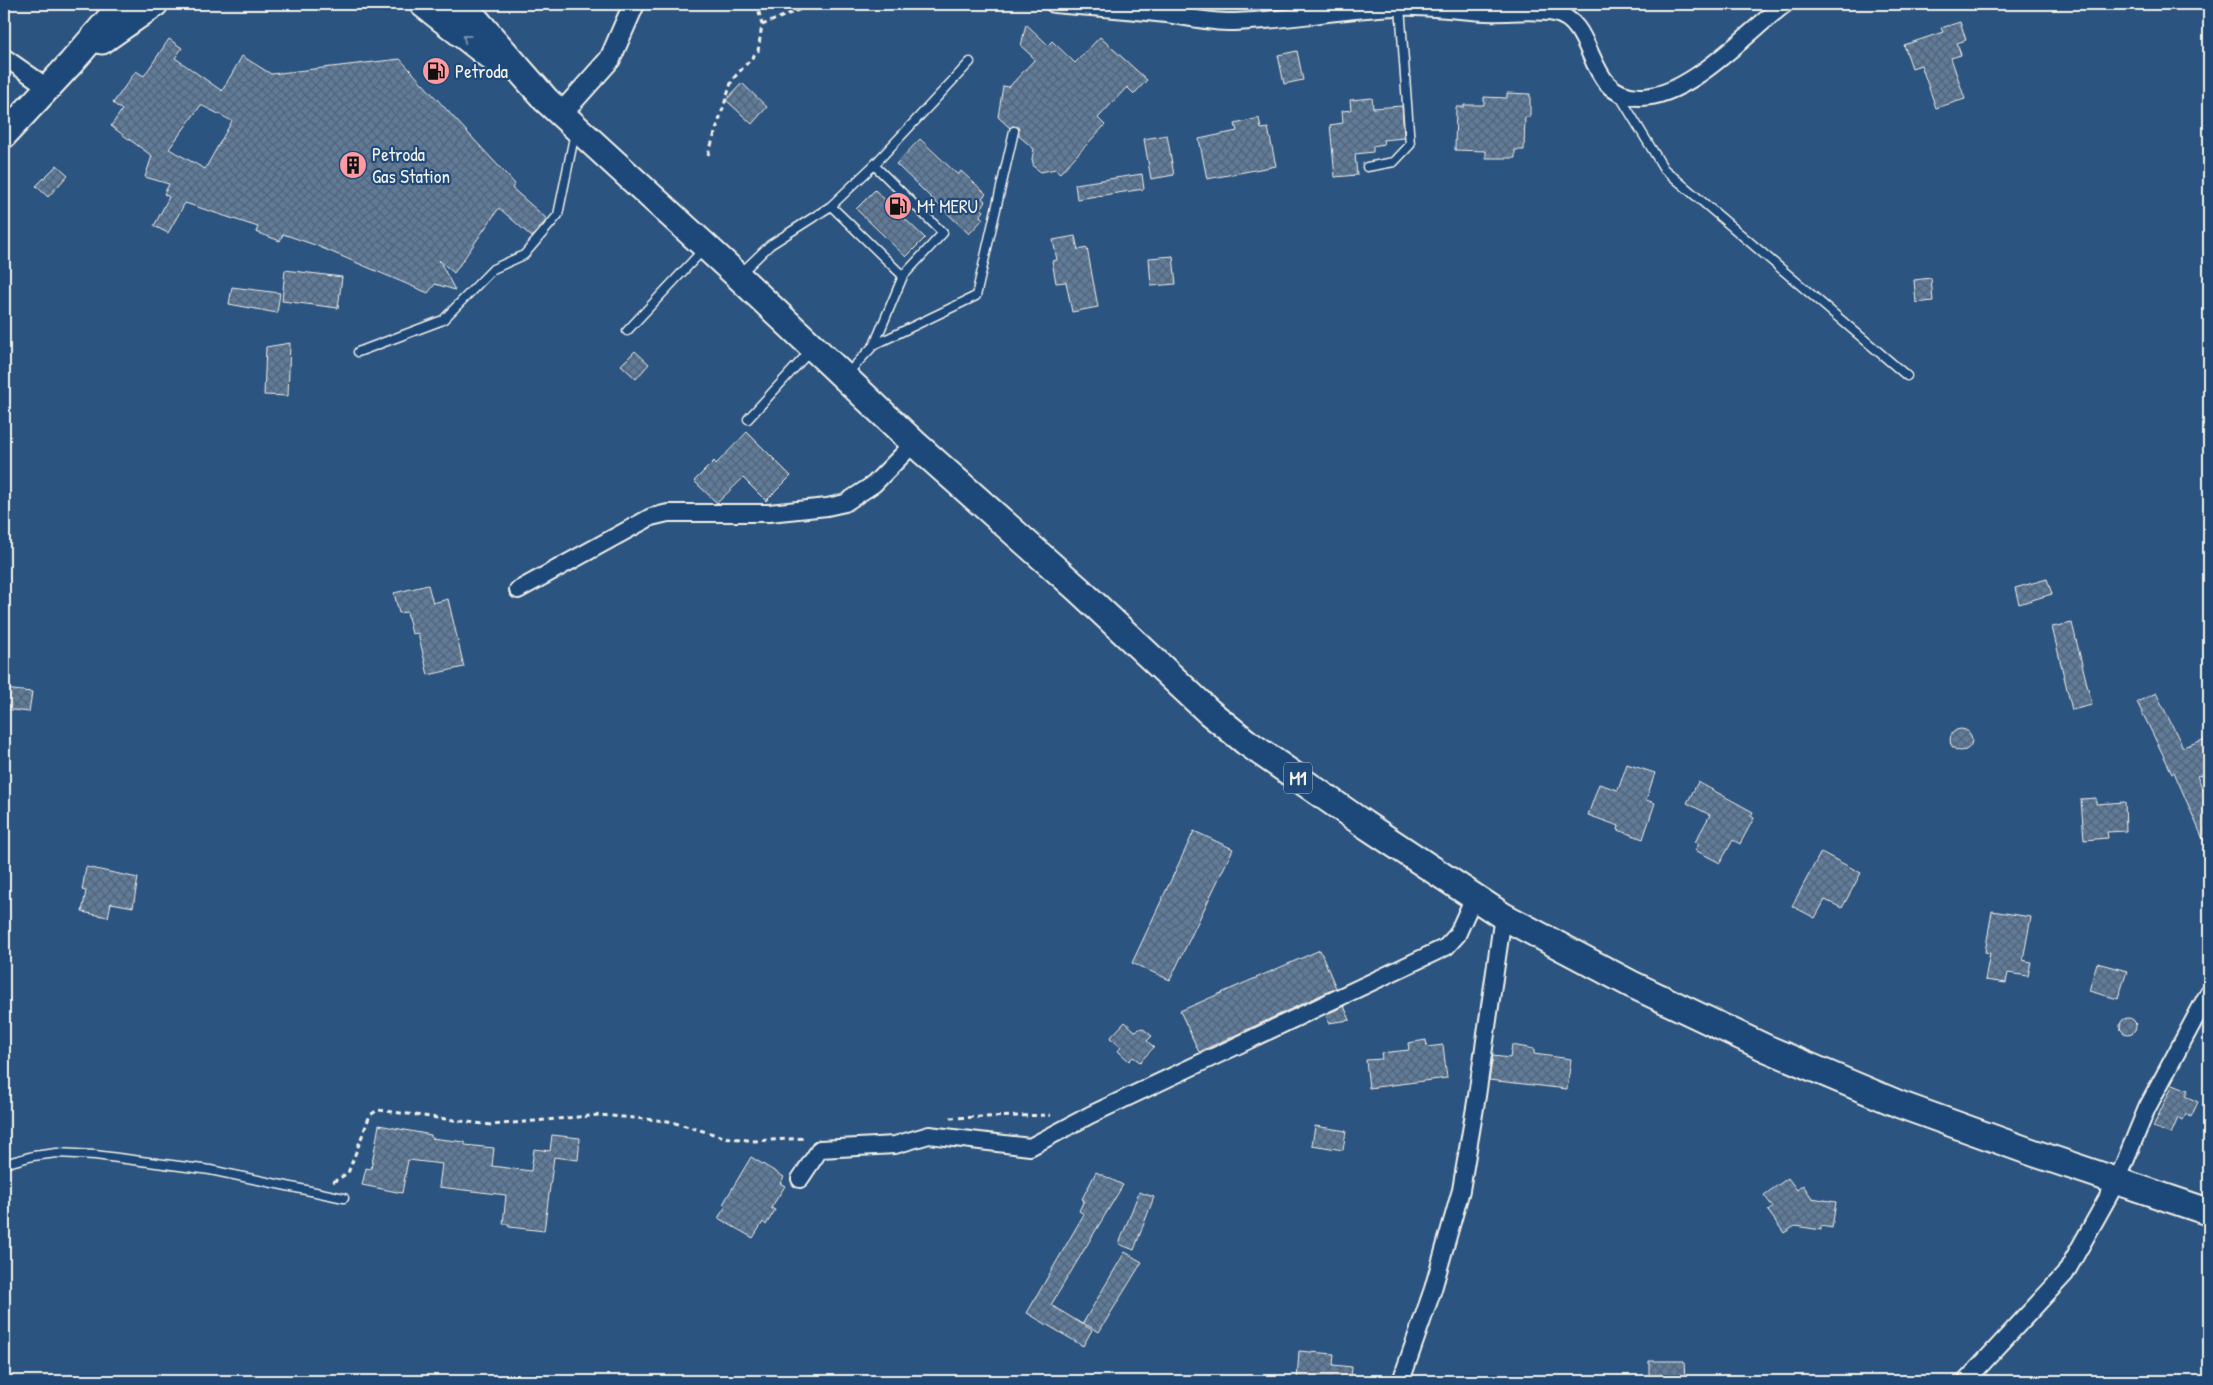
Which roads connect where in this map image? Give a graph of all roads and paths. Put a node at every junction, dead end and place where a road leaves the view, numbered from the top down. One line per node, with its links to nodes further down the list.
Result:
1 (122, 4): 14 (main road)
2 (155, 4): 14 (main road)
3 (423, 4): 17 (highway, M1, one-way to 3)
4 (462, 4): 17 (highway, M1)
5 (634, 4): 17 (street)
6 (757, 4): 11 (path)
7 (813, 4): 11 (path)
8 (1054, 4): 10 (street)
9 (1785, 4): 16 (street)
10 (1400, 6): 16 (street); 22 (lane)
11 (762, 25): 20 (path)
12 (4, 57): 15 (street)
13 (970, 62): 21 (lane)
14 (71, 63): 15 (main road)
15 (47, 87): 19 (main road)
16 (1615, 89): 31 (lane)
17 (561, 114): 24 (highway, M1); 30 (lane)
18 (1014, 131): 28 (lane)
19 (4, 135)
20 (708, 155)
21 (874, 165): 23 (lane); 26 (lane)
22 (1367, 167)
23 (831, 206): 25 (lane); 26 (lane)
24 (705, 248): 25 (highway, M1); 27 (lane)
25 (738, 276): 29 (highway, M1)
26 (903, 276): 28 (lane)
27 (627, 331)
28 (874, 345): 32 (lane)
29 (813, 348): 32 (highway, M1); 33 (lane)
30 (358, 352)
31 (1907, 376)
32 (844, 378): 34 (highway, M1)
33 (748, 419)
34 (914, 443): 35 (street); 36 (highway, M1)
35 (518, 590)
36 (1474, 897): 37 (highway, M1); 43 (street)
37 (1503, 916): 44 (highway, M1); 48 (street)
38 (2209, 992): 44 (street)
39 (1052, 1115): 40 (path)
40 (943, 1118)
41 (813, 1138): 45 (path)
42 (4, 1164): 45 (lane)
43 (800, 1179)
44 (2117, 1181): 47 (highway, M1); 49 (street)
45 (309, 1190): 46 (lane)
46 (344, 1198)
47 (2209, 1212)
48 (1401, 1381)
49 (1966, 1381)

